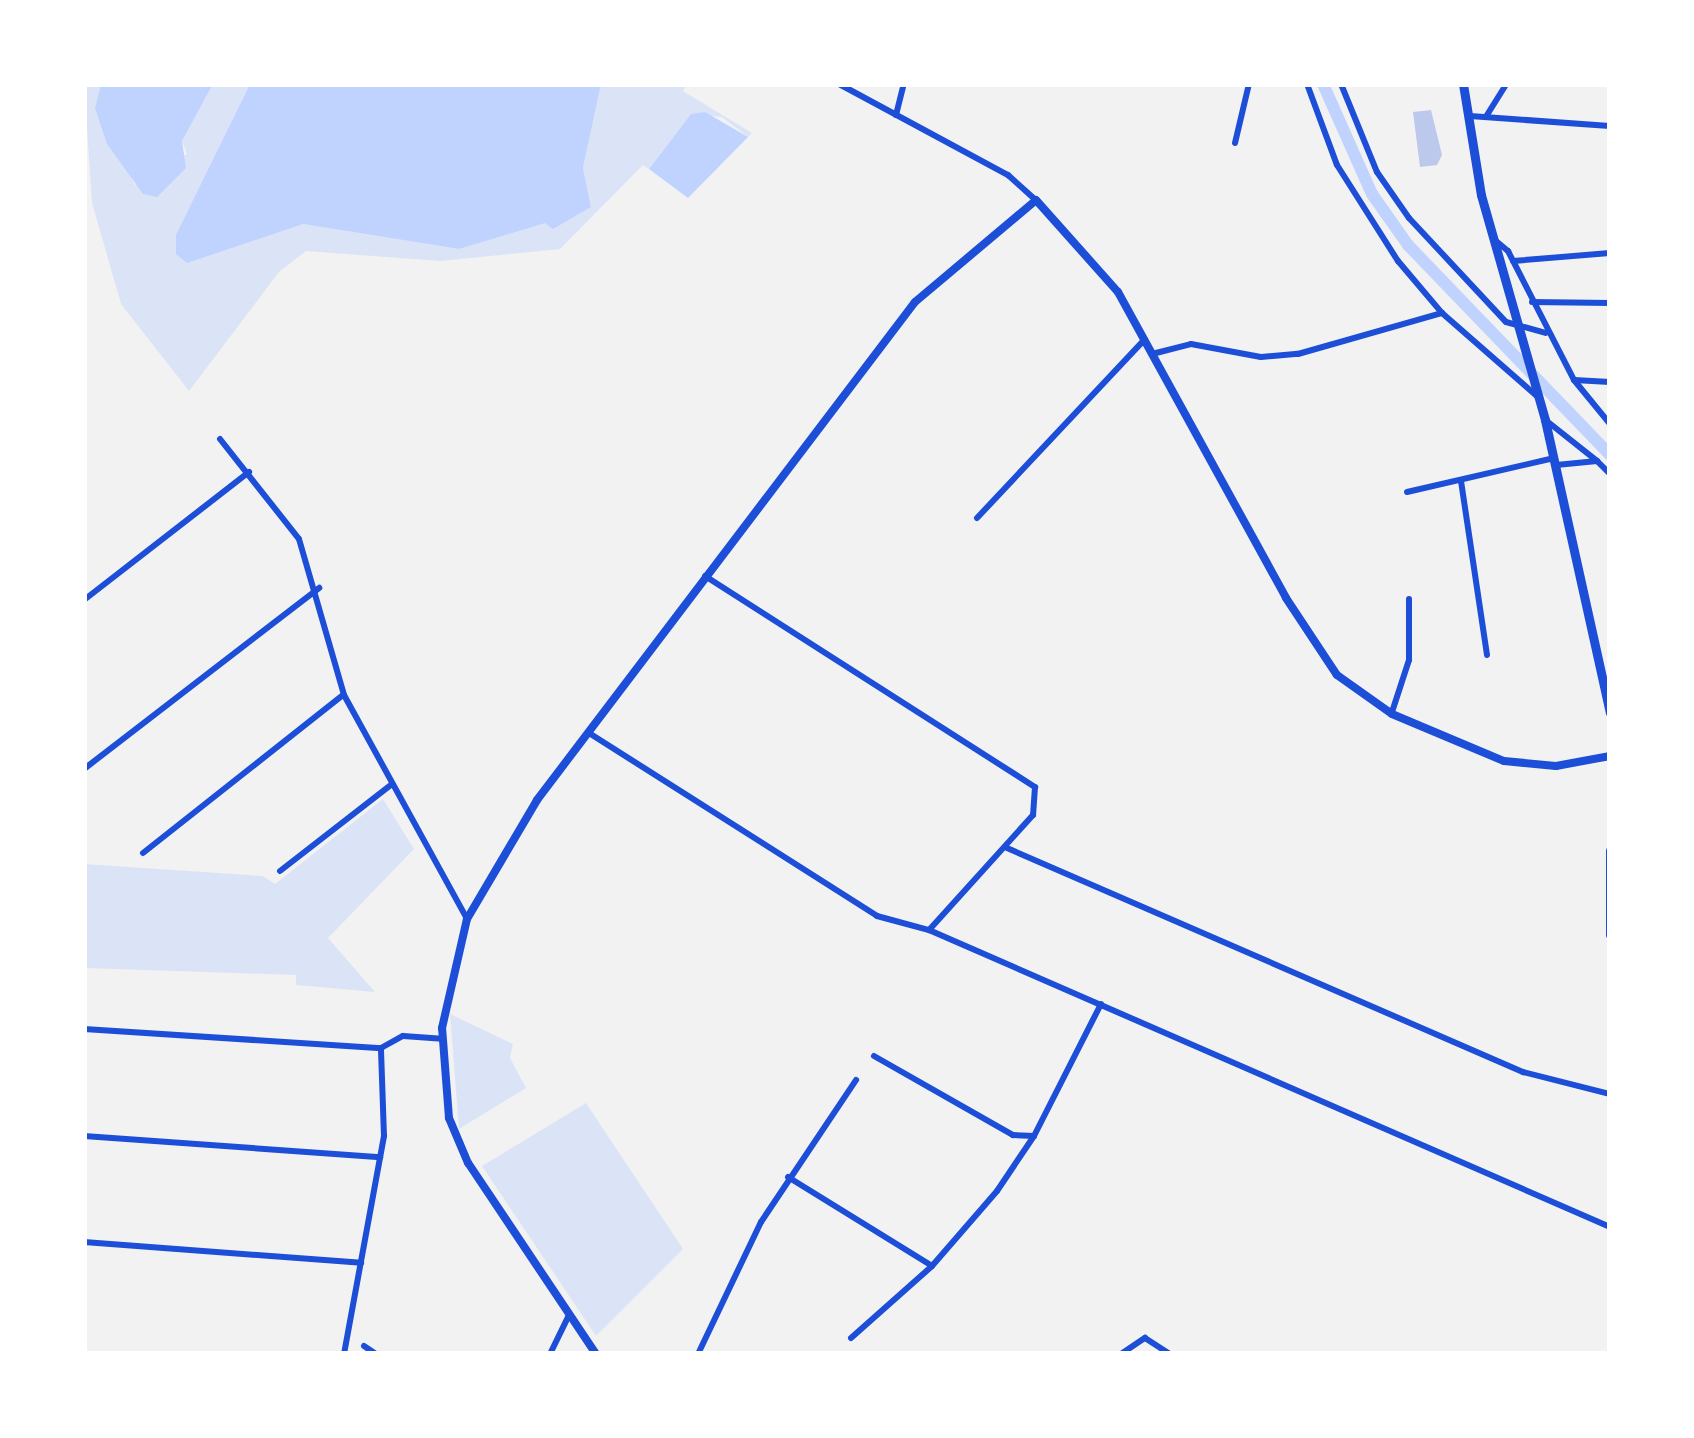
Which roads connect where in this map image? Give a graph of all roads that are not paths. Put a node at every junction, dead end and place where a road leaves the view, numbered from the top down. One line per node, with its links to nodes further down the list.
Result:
1 (839, 84): 10 (street)
2 (904, 84): 10 (street)
3 (1249, 84): 12 (street)
4 (1306, 84): 19 (street)
5 (1341, 84): 20 (street)
6 (1462, 84): 9 (main road)
7 (1506, 84): 8 (street)
8 (1487, 115): 9 (street); 11 (street)
9 (1464, 116): 14 (main road)
10 (895, 117): 13 (street)
11 (1610, 126)
12 (1235, 143)
13 (1036, 200): 22 (street); 37 (street)
14 (1492, 240): 16 (street); 20 (main road)
15 (1610, 254): 16 (street)
16 (1513, 261): 17 (street)
17 (1532, 302): 18 (street); 21 (street)
18 (1610, 304)
19 (1442, 313): 23 (street); 26 (street)
20 (1522, 333): 21 (street); 26 (main road)
21 (1546, 333): 24 (street)
22 (1145, 339): 23 (street); 36 (street)
23 (1152, 354): 44 (street)
24 (1574, 380): 25 (street); 28 (street)
25 (1610, 382)
26 (1540, 398): 27 (main road)
27 (1545, 420): 30 (street); 31 (main road)
28 (1610, 423)
29 (220, 439): 32 (street)
30 (1597, 461): 31 (street); 33 (street)
31 (1555, 462): 34 (street); 43 (main road)
32 (249, 472): 38 (street); 40 (street)
33 (1610, 474)
34 (1462, 481): 35 (street); 41 (street)
35 (1407, 492)
36 (977, 518)
37 (705, 576): 45 (street); 49 (street)
38 (319, 588): 42 (street); 47 (street)
39 (1409, 599): 44 (street)
40 (84, 600)
41 (1487, 655)
42 (344, 694): 48 (street); 51 (street)
43 (1610, 713)
44 (1391, 714): 46 (street)
45 (589, 733): 53 (street); 54 (street)
46 (1610, 756)
47 (84, 769)
48 (392, 784): 52 (street); 53 (street)
49 (1006, 848): 54 (street); 62 (street)
50 (1610, 851): 55 (street)
51 (143, 853)
52 (280, 872)
53 (467, 919): 58 (street)
54 (929, 930): 56 (street)
55 (1610, 934)
56 (1101, 1004): 64 (street); 67 (street)
57 (84, 1029): 59 (street)
58 (443, 1040): 59 (street); 71 (street)
59 (381, 1048): 65 (street)
60 (874, 1056): 64 (street)
61 (856, 1080): 66 (street)
62 (1610, 1094)
63 (84, 1136): 65 (street)
64 (1034, 1136): 70 (street)
65 (381, 1157): 69 (street)
66 (788, 1177): 70 (street); 78 (street)
67 (1610, 1227)
68 (84, 1242): 69 (street)
69 (361, 1263): 74 (street)
70 (932, 1266): 72 (street)
71 (569, 1315): 76 (street); 77 (street)
72 (850, 1338)
73 (364, 1346): 75 (street)
74 (344, 1354)
75 (376, 1354)
76 (550, 1354)
77 (596, 1354)
78 (698, 1354)
79 (1121, 1354): 80 (street)
80 (1170, 1354)

